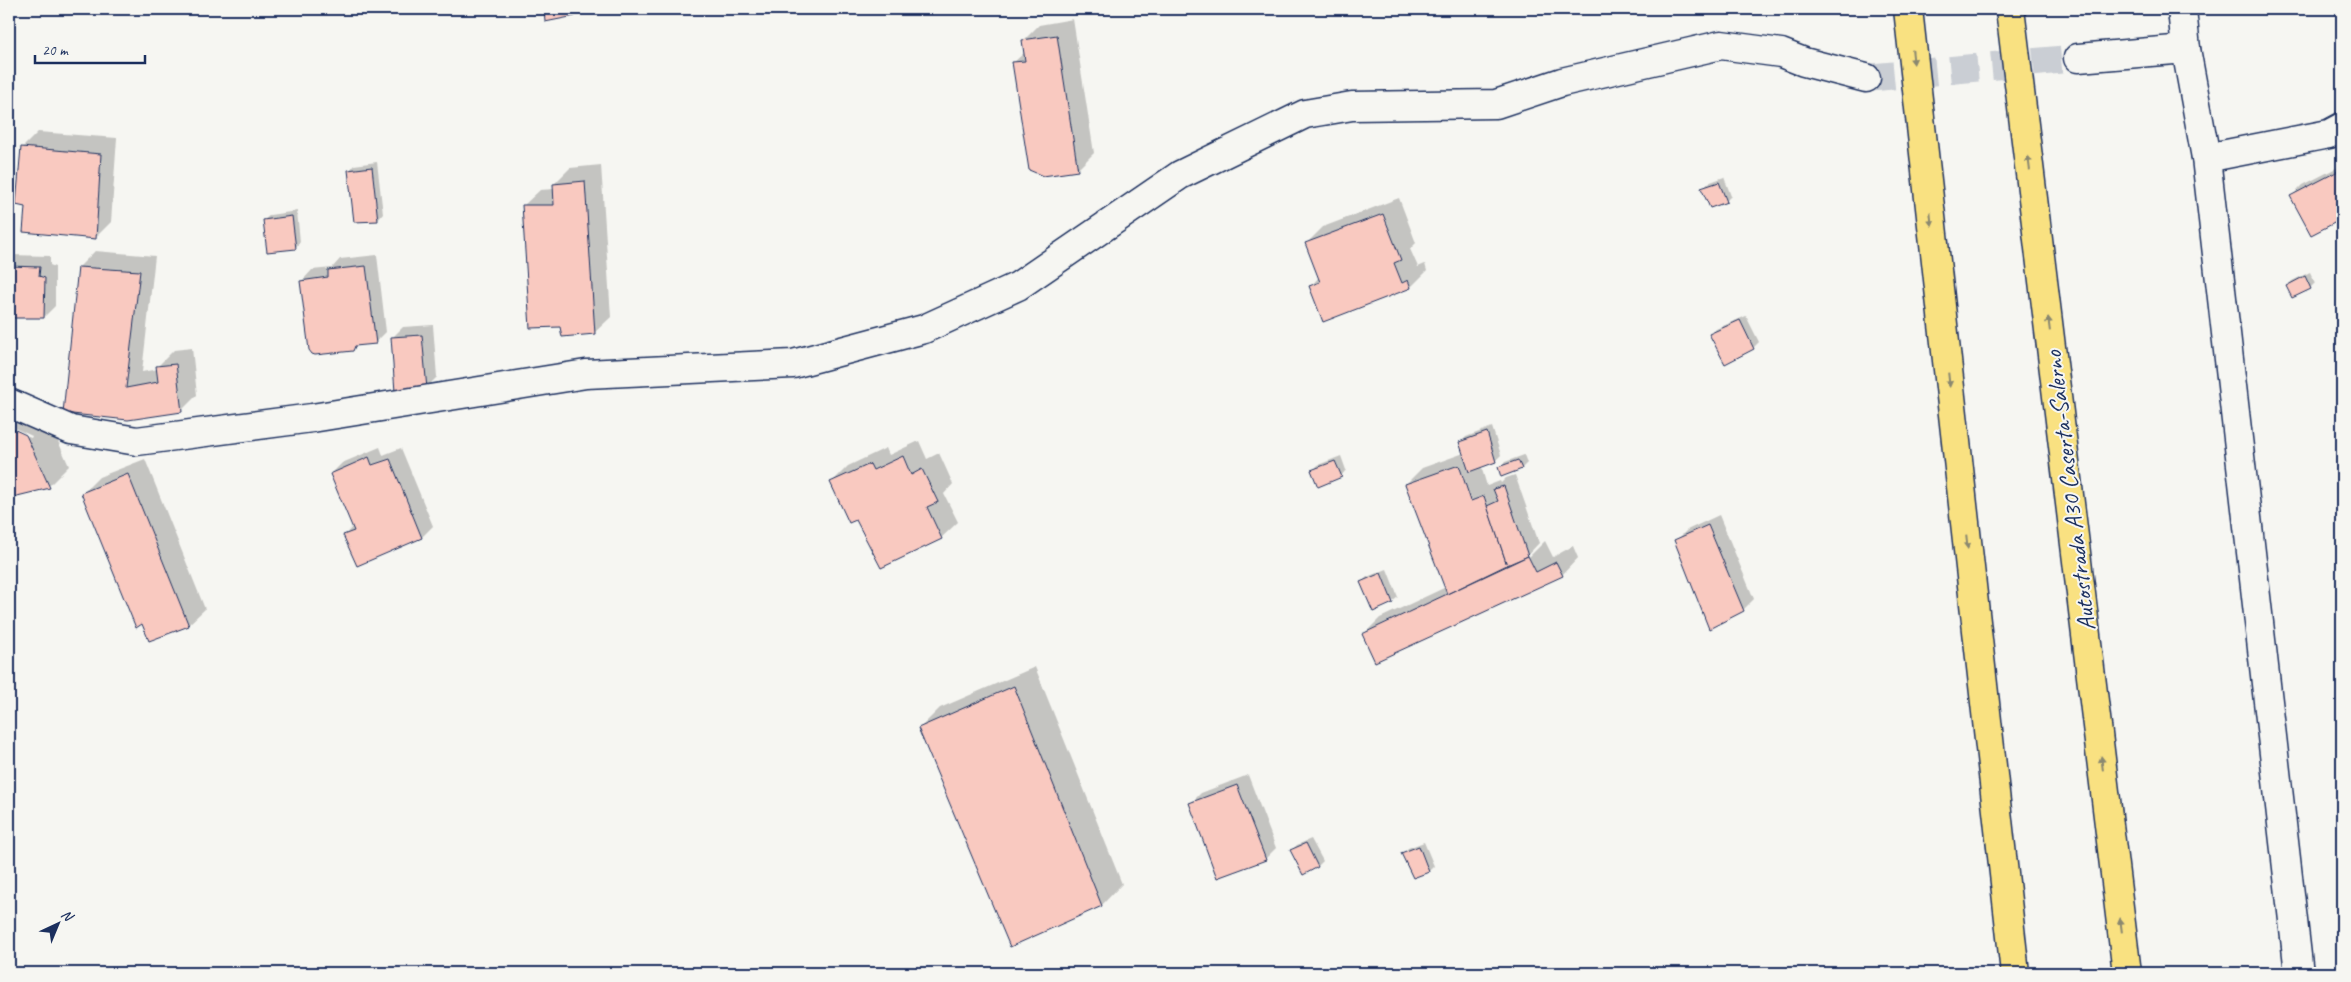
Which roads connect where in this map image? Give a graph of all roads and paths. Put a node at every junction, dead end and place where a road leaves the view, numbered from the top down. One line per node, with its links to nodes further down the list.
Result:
1 (1908, 9): 10 (highway, one-way to 10)
2 (2010, 9): 11 (highway, Autostrada A30 Caserta-Salerno, one-way to 2)
3 (2182, 9): 4 (street)
4 (2186, 49): 5 (street); 8 (street)
5 (2078, 58)
6 (1866, 78): 9 (street)
7 (2342, 128): 8 (street)
8 (2206, 158): 12 (street)
9 (9, 403)
10 (2015, 973)
11 (2126, 973)
12 (2299, 973)

